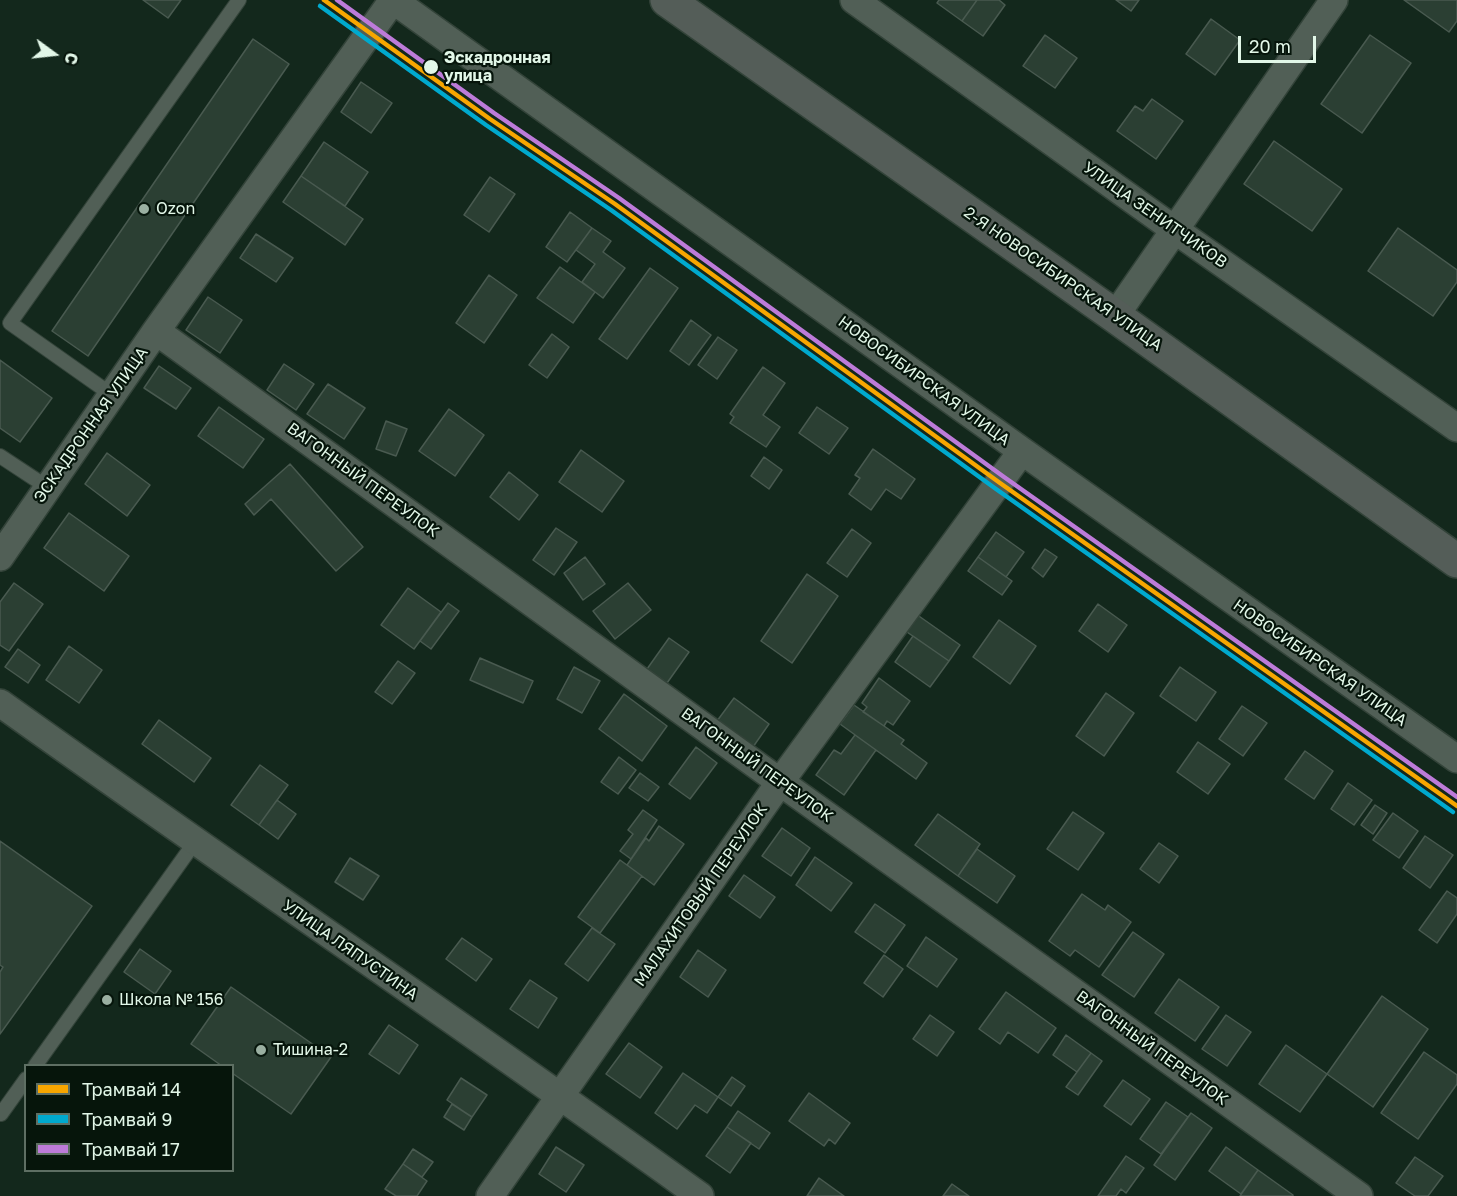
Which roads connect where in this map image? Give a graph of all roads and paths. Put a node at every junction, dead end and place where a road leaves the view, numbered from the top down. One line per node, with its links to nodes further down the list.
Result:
1 (239, 0): 9 (lane)
2 (393, 0): 8 (street, ЭСКАДРОННАЯ УЛИЦА); 11 (street, НОВОСИБИРСКАЯ УЛИЦА)
3 (667, 0): 7 (main road, 2-Я НОВОСИБИРСКАЯ УЛИЦА)
4 (854, 0): 6 (street, УЛИЦА ЗЕНИТЧИКОВ)
5 (1334, 0): 6 (street)
6 (1175, 230): 7 (street); 10 (street, УЛИЦА ЗЕНИТЧИКОВ)
7 (1115, 316): 15 (main road, 2-Я НОВОСИБИРСКАЯ УЛИЦА)
8 (156, 331): 9 (street, ЭСКАДРОННАЯ УЛИЦА); 18 (street, ВАГОННЫЙ ПЕРЕУЛОК)
9 (112, 395): 13 (street, ЭСКАДРОННАЯ УЛИЦА)
10 (1457, 428)
11 (1022, 451): 17 (street, НОВОСИБИРСКАЯ УЛИЦА); 18 (street, МАЛАХИТОВЫЙ ПЕРЕУЛОК)
12 (0, 456): 13 (lane)
13 (46, 488): 14 (street, ЭСКАДРОННАЯ УЛИЦА)
14 (0, 557)
15 (1457, 561)
16 (0, 703): 19 (street, УЛИЦА ЛЯПУСТИНА)
17 (1457, 759)
18 (780, 782): 22 (street, МАЛАХИТОВЫЙ ПЕРЕУЛОК); 26 (street, ВАГОННЫЙ ПЕРЕУЛОК)
19 (195, 843): 20 (lane); 22 (street, УЛИЦА ЛЯПУСТИНА)
20 (36, 1064)
21 (24, 1082): 23 (lane)
22 (561, 1096): 24 (street, МАЛАХИТОВЫЙ ПЕРЕУЛОК); 25 (street, УЛИЦА ЛЯПУСТИНА)
23 (1, 1114)
24 (490, 1196)
25 (700, 1196)
26 (1359, 1196)

